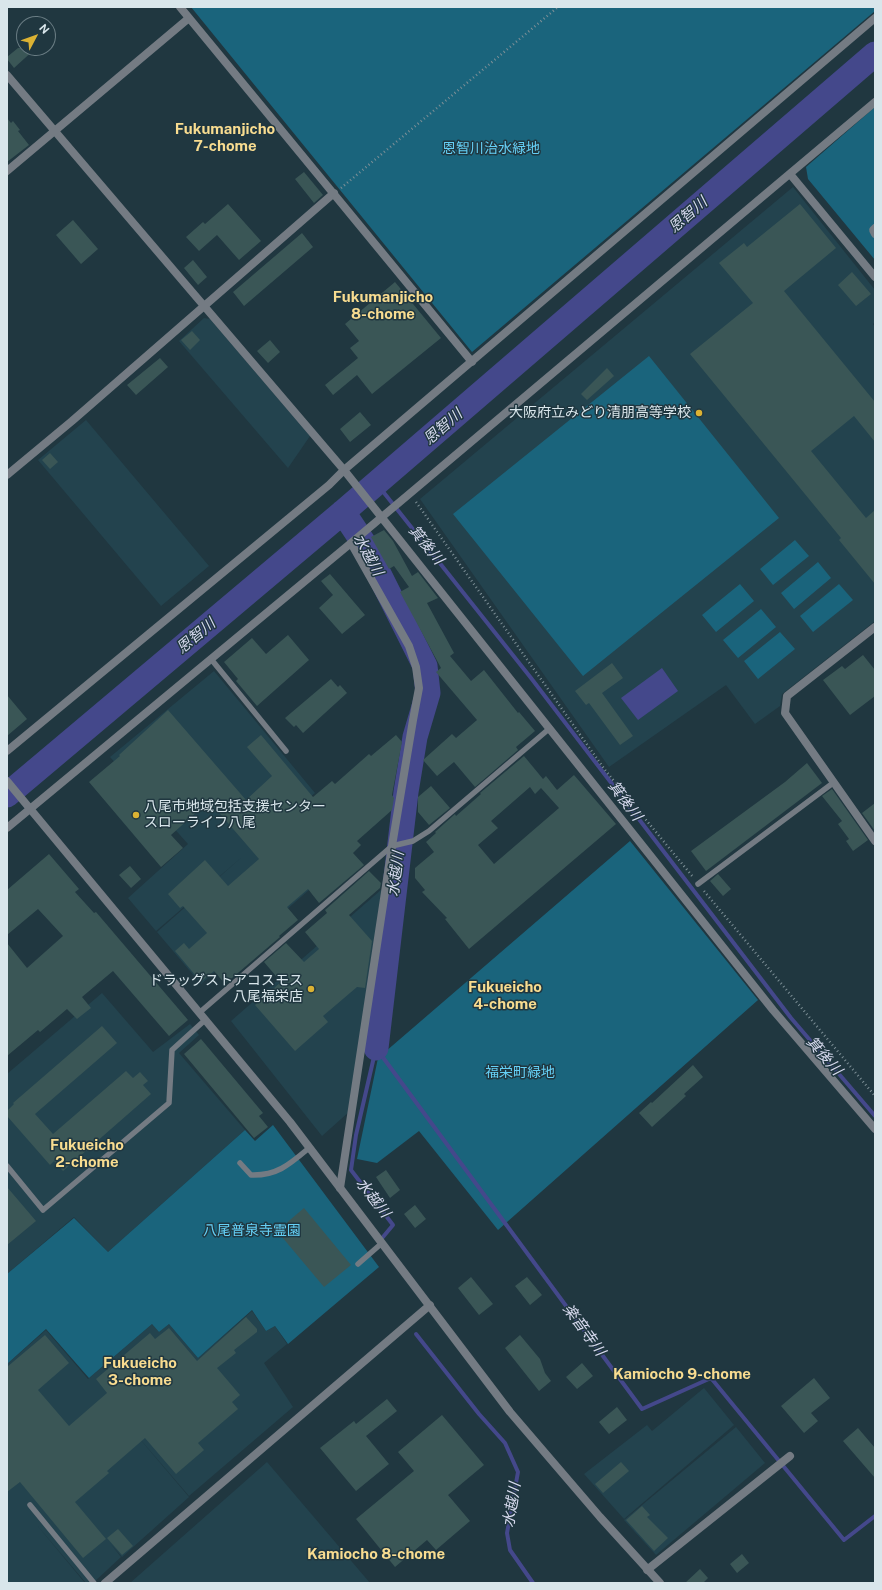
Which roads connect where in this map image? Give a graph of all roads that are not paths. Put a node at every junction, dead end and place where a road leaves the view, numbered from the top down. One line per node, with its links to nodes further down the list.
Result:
1 (180, 7): 2 (street)
2 (189, 18): 6 (street); 9 (street)
3 (875, 18): 14 (street)
4 (7, 75): 6 (street)
5 (875, 102): 8 (street)
6 (54, 131): 7 (street); 13 (street)
7 (7, 171)
8 (790, 174): 12 (street); 17 (street)
9 (334, 193): 13 (street); 14 (street)
10 (875, 228): 11 (street)
11 (875, 234)
12 (875, 277)
13 (204, 305): 15 (street); 16 (street)
14 (472, 362): 15 (street)
15 (346, 472): 17 (street); 22 (street)
16 (7, 474)
17 (382, 516): 18 (street); 21 (street)
18 (352, 541): 20 (street); 29 (street)
19 (875, 627): 25 (street)
20 (211, 659): 23 (lane); 26 (street)
21 (550, 728): 29 (lane); 33 (street)
22 (7, 751)
23 (286, 751)
24 (7, 781): 26 (street)
25 (834, 783): 28 (street); 30 (lane)
26 (27, 805): 27 (street); 31 (street)
27 (7, 828)
28 (875, 842)
29 (394, 846): 31 (lane); 37 (street)
30 (698, 884)
31 (199, 1013): 32 (street)
32 (205, 1020): 34 (street); 36 (lane)
33 (875, 1129)
34 (309, 1148): 35 (lane); 37 (street)
35 (240, 1163)
36 (7, 1166)
37 (340, 1188): 38 (street)
38 (382, 1243): 39 (lane); 40 (street)
39 (358, 1264)
40 (430, 1305): 43 (street); 45 (street)
41 (790, 1456): 43 (street)
42 (30, 1505): 44 (lane)
43 (647, 1570): 46 (street)
44 (94, 1583)
45 (105, 1583)
46 (660, 1583)

